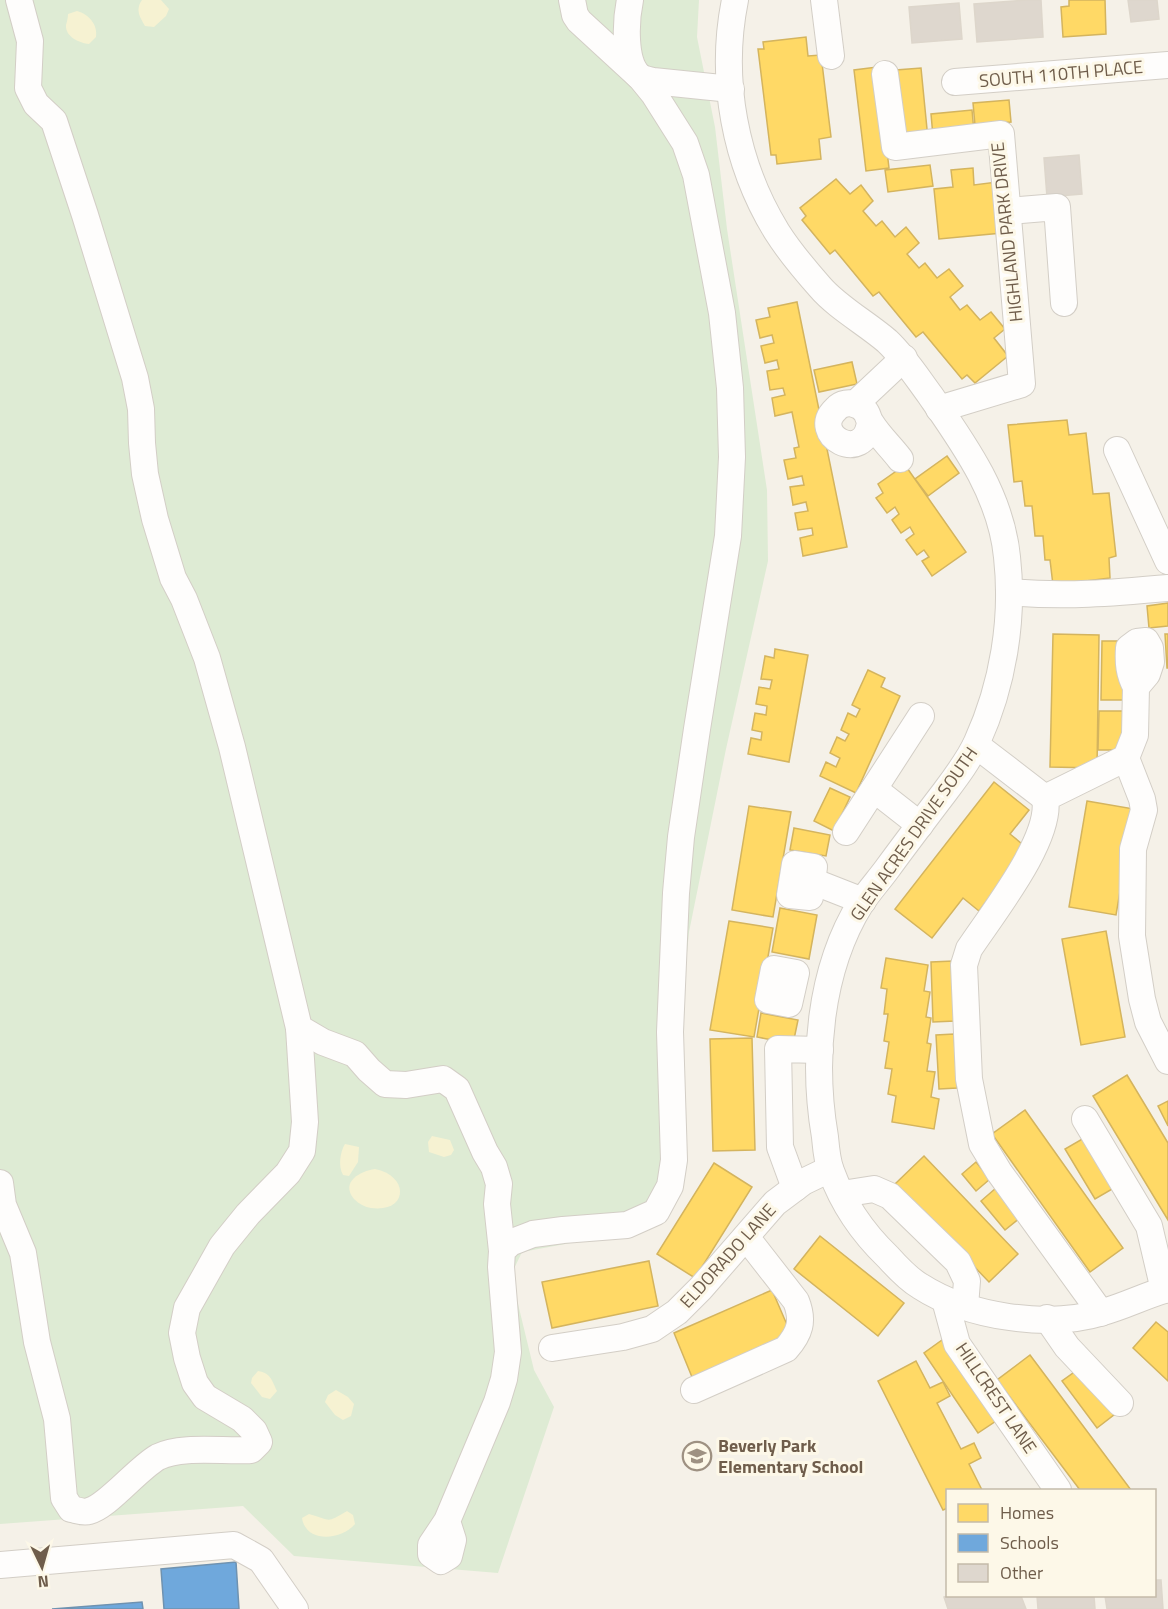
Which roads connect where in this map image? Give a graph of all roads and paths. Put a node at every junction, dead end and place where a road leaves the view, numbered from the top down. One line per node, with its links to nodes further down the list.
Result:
1 (1, 0): 6 (street)
2 (572, 0): 10 (street)
3 (630, 0): 10 (street)
4 (735, 0): 12 (street, GLEN ACRES DRIVE SOUTH)
5 (824, 0): 7 (street)
6 (22, 12): 34 (street)
7 (831, 56)
8 (1168, 65): 11 (street, SOUTH 110TH PLACE)
9 (885, 74): 13 (street, HIGHLAND PARK DRIVE)
10 (642, 78): 12 (street); 43 (street)
11 (955, 82)
12 (731, 88): 15 (street, GLEN ACRES DRIVE SOUTH)
13 (1008, 211): 14 (street); 16 (street, HIGHLAND PARK DRIVE)
14 (1064, 303)
15 (904, 358): 16 (street, GLEN ACRES DRIVE SOUTH); 18 (street)
16 (939, 409): 21 (street, GLEN ACRES DRIVE SOUTH)
17 (1117, 450): 19 (street)
18 (900, 459)
19 (1168, 561)
20 (1168, 588): 21 (street)
21 (1009, 592): 24 (street, GLEN ACRES DRIVE SOUTH)
22 (1136, 687): 25 (street)
23 (921, 716): 26 (street)
24 (976, 745): 27 (street); 28 (street, GLEN ACRES DRIVE SOUTH)
25 (1126, 758): 27 (street); 36 (street)
26 (873, 789): 28 (street); 29 (street)
27 (1045, 798): 46 (street)
28 (920, 825): 31 (street, GLEN ACRES DRIVE SOUTH)
29 (846, 832)
30 (812, 881): 31 (street)
31 (863, 901): 33 (street, GLEN ACRES DRIVE SOUTH)
32 (793, 986): 33 (street)
33 (826, 993): 35 (street, GLEN ACRES DRIVE SOUTH)
34 (299, 1028): 39 (street); 43 (street)
35 (820, 1050): 38 (street, GLEN ACRES DRIVE SOUTH); 40 (street)
36 (1168, 1061)
37 (1085, 1119): 44 (street)
38 (830, 1169): 40 (street, ELDORADO LANE); 41 (street, GLEN ACRES DRIVE SOUTH)
39 (0, 1183)
40 (795, 1188): 42 (street, ELDORADO LANE)
41 (843, 1194): 45 (street, GLEN ACRES DRIVE SOUTH); 45 (street, HILLCREST LANE)
42 (746, 1237): 48 (street, ELDORADO LANE); 49 (street)
43 (502, 1251): 52 (street)
44 (1166, 1289): 46 (street, GLEN ACRES DRIVE SOUTH)
45 (955, 1303): 47 (street, GLEN ACRES DRIVE SOUTH); 51 (street, HILLCREST LANE)
46 (1101, 1313): 47 (street, GLEN ACRES DRIVE SOUTH)
47 (1047, 1318): 50 (street)
48 (552, 1348)
49 (694, 1390)
50 (1120, 1403)
51 (1057, 1489)
52 (447, 1521)
53 (0, 1565): 54 (street)
54 (296, 1609)

